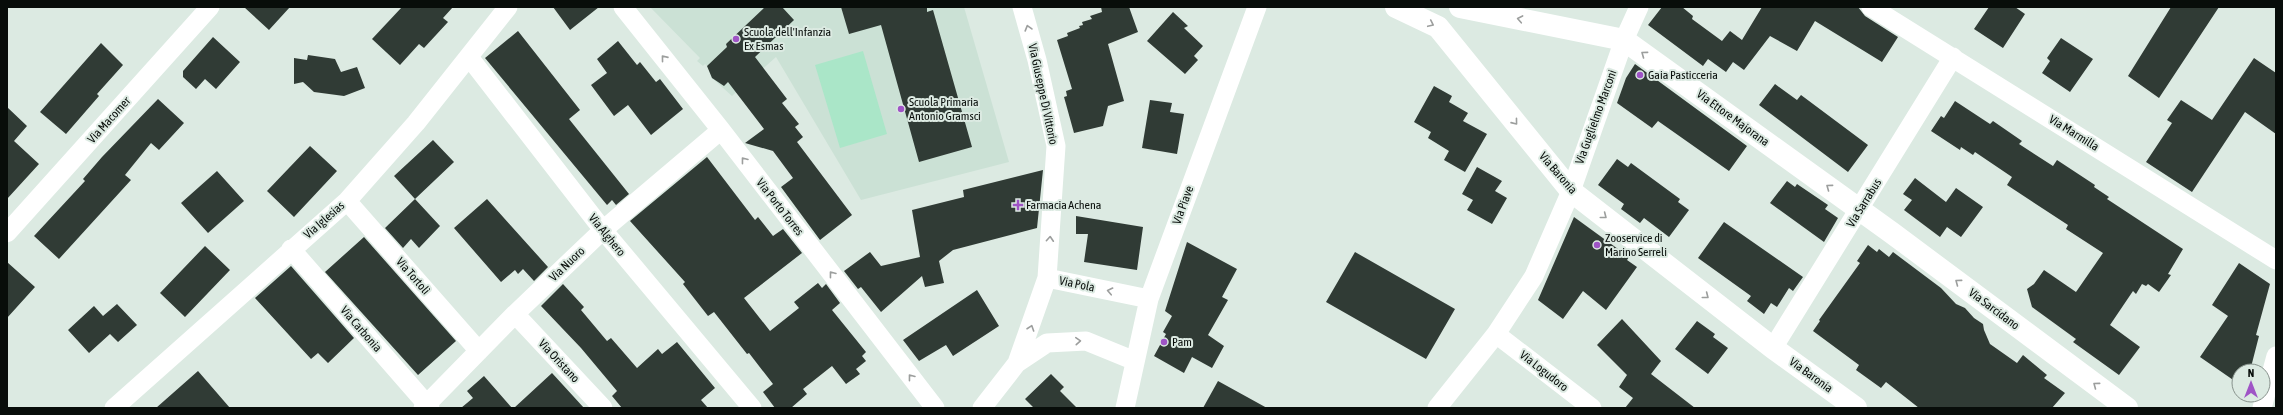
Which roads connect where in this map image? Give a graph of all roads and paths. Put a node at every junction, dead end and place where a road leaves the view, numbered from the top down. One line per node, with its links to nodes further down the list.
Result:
1 (210, 7): 18 (street, Via Macomer)
2 (508, 7): 11 (street, Via Iglesias)
3 (623, 7): 13 (street, Via Porto Torres, one-way to 3)
4 (1022, 7): 21 (street, Via Giuseppe Di Vittorio, one-way to 4)
5 (1257, 7): 22 (street, Via Piave)
6 (1396, 7): 14 (street, Via Baronia, one-way to 14)
7 (1460, 7): 10 (street, Via Ettore Majorana, one-way to 7)
8 (1639, 7): 10 (street, Via Guglielmo Marconi)
9 (1871, 7): 12 (street, Via Marmilla)
10 (1624, 40): 14 (street, Via Guglielmo Marconi); 16 (street, Via Ettore Majorana, one-way to 10)
11 (469, 57): 15 (street, Via Iglesias); 17 (street, Via Alghero)
12 (1953, 57): 16 (street, Via Sarrabus); 20 (street, Via Marmilla)
13 (721, 130): 17 (street, Via Nuoro); 34 (street, Via Porto Torres, one-way to 13)
14 (1571, 191): 24 (street, Via Guglielmo Marconi); 25 (street, Via Baronia, one-way to 25)
15 (347, 201): 19 (street, Via Iglesias); 26 (street, Via Tortolì)
16 (1860, 210): 25 (street, Via Sarrabus); 40 (street, Via Sarcidano, one-way to 16)
17 (603, 230): 23 (street, Via Nuoro); 33 (street, Via Alghero)
18 (7, 233)
19 (291, 249): 30 (street, Via Carbonia); 31 (street, Via Iglesias)
20 (2276, 260)
21 (1047, 278): 22 (street, Via Pola, one-way to 21); 29 (street, Via Pola, one-way to 21)
22 (1149, 299): 28 (street, Via Piave)
23 (515, 314): 26 (street, Via Nuoro); 32 (street, Via Oristano)
24 (1496, 334): 37 (street, Via Guglielmo Marconi); 38 (street, Via Logudoro)
25 (1773, 348): 39 (street, Via Baronia)
26 (479, 351): 30 (street, Via Nuoro)
27 (2276, 356): 41 (street)
28 (1136, 361): 29 (street, Via Pola, one-way to 28); 36 (street, Via Piave)
29 (1017, 363): 35 (street, Via Pola)
30 (426, 407)
31 (114, 408)
32 (603, 408)
33 (752, 408)
34 (935, 408)
35 (982, 408)
36 (1125, 408)
37 (1437, 408)
38 (1592, 408)
39 (1856, 408)
40 (2127, 408)
41 (2262, 408)

